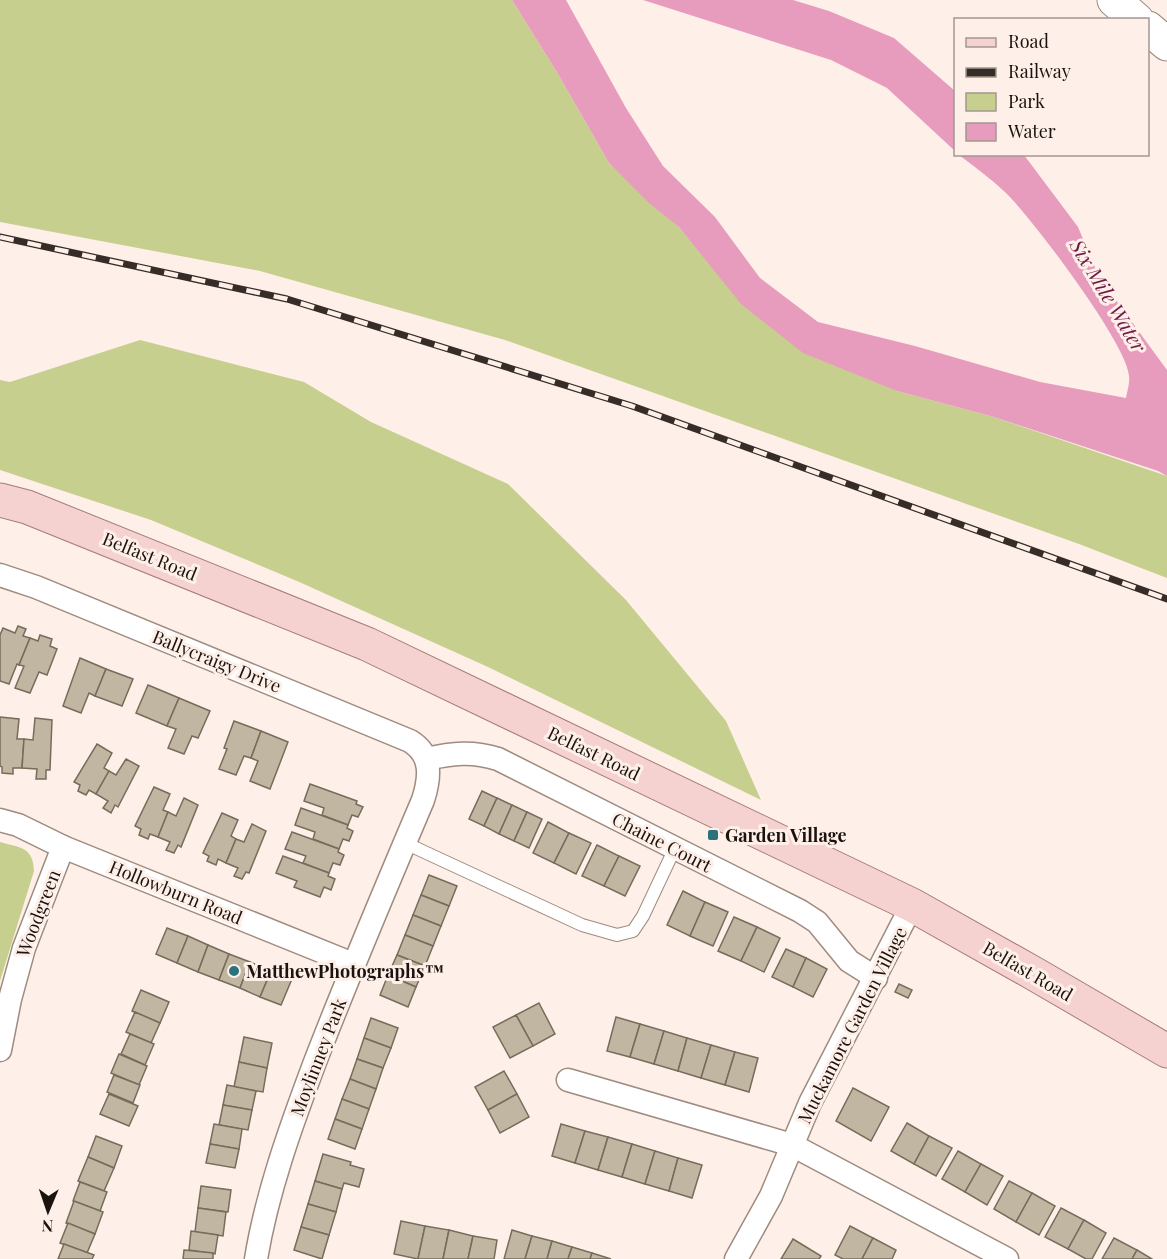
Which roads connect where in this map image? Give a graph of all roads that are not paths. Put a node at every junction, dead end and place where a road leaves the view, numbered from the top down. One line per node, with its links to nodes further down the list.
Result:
1 (1114, 0): 2 (main road)
2 (1135, 18)
3 (1149, 29): 4 (main road)
4 (1167, 44)
5 (0, 500): 12 (main road, Belfast Road)
6 (0, 575): 7 (street, Ballycraigy Drive)
7 (427, 759): 9 (street, Moylinney Park); 11 (street, Chaine Court)
8 (0, 820): 10 (street, Hollowburn Road)
9 (405, 843): 11 (lane); 13 (street, Moylinney Park)
10 (63, 847): 13 (street, Hollowburn Road); 15 (street, Woodgreen)
11 (675, 848): 14 (street, Chaine Court)
12 (912, 905): 14 (street, Muckamore Garden Village); 16 (main road, Belfast Road)
13 (352, 964): 19 (street, Moylinney Park)
14 (876, 978): 18 (street, Muckamore Garden Village)
15 (0, 1050)
16 (1167, 1052)
17 (568, 1080): 18 (street, Muckamore Garden Village)
18 (792, 1145): 20 (street, Muckamore Garden Village); 21 (street, Muckamore Garden Village)
19 (256, 1259)
20 (736, 1259)
21 (1008, 1259)

